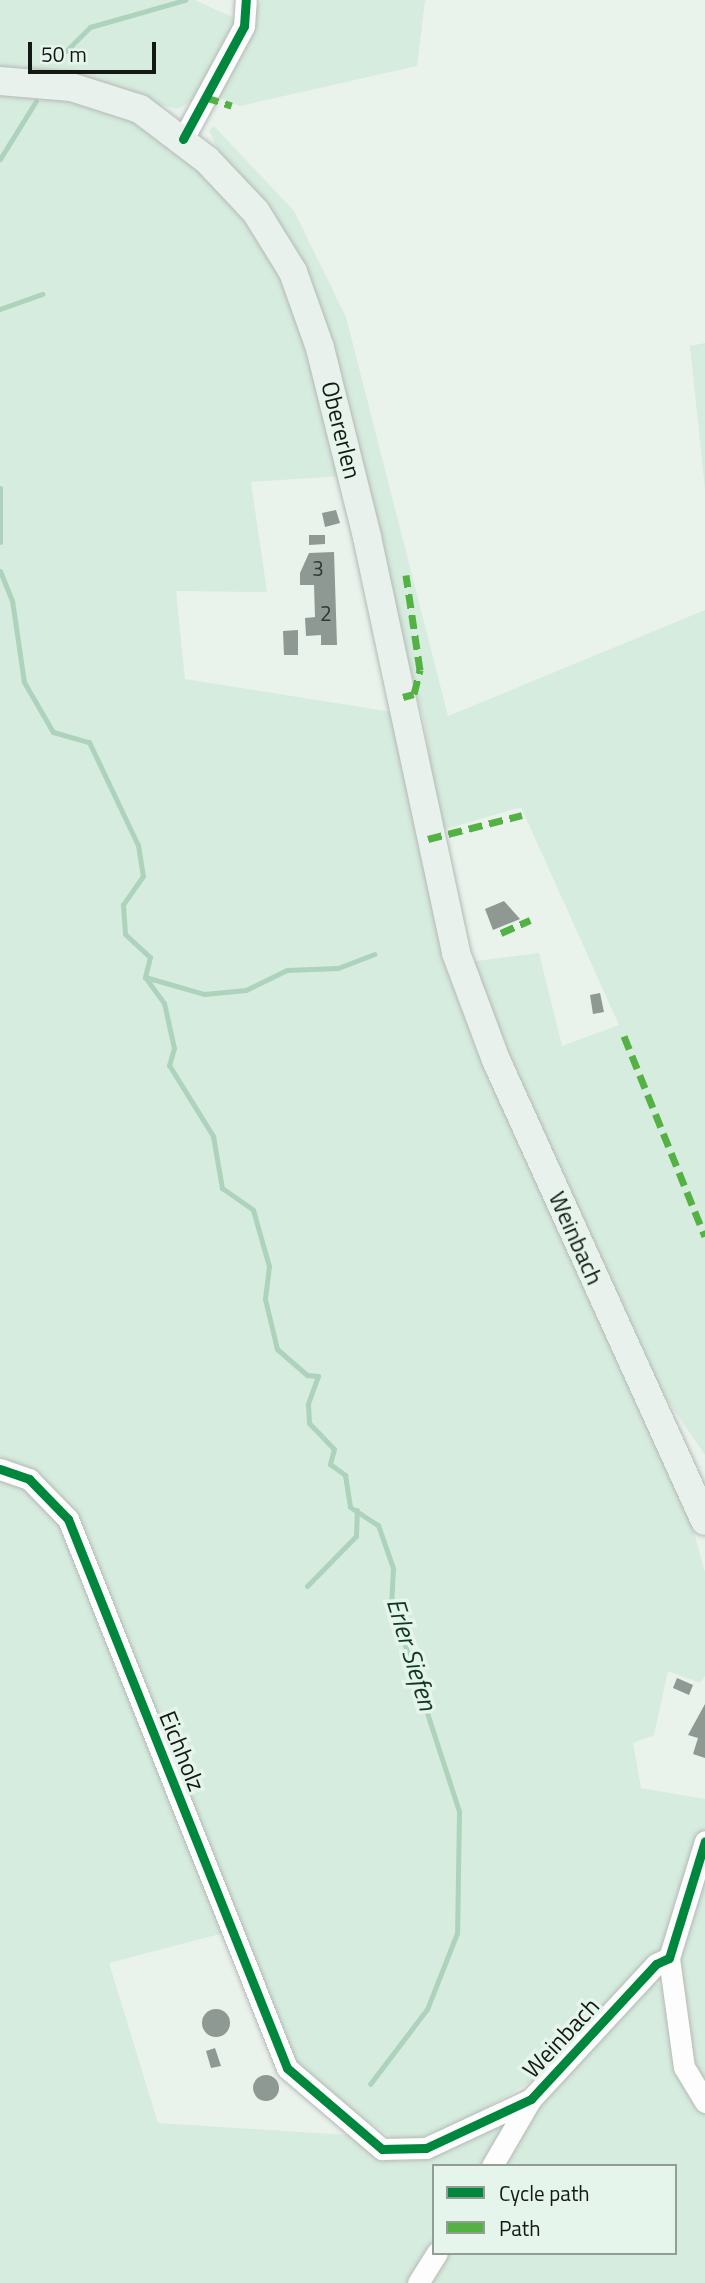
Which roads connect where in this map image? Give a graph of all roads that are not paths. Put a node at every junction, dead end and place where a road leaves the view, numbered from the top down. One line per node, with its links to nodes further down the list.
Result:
1 (246, 0): 3 (street)
2 (0, 80): 3 (main road, Obererlen)
3 (183, 139): 4 (main road, Obererlen)
4 (456, 953): 6 (main road, Weinbach)
5 (0, 1469): 9 (street, Eichholz)
6 (705, 1521)
7 (705, 1841): 8 (street)
8 (669, 1958): 10 (street, Weinbach); 11 (street)
9 (293, 2077): 10 (street, Weinbach)
10 (531, 2099): 12 (street)
11 (705, 2102)
12 (493, 2164)
13 (436, 2255): 14 (street)
14 (418, 2283)

